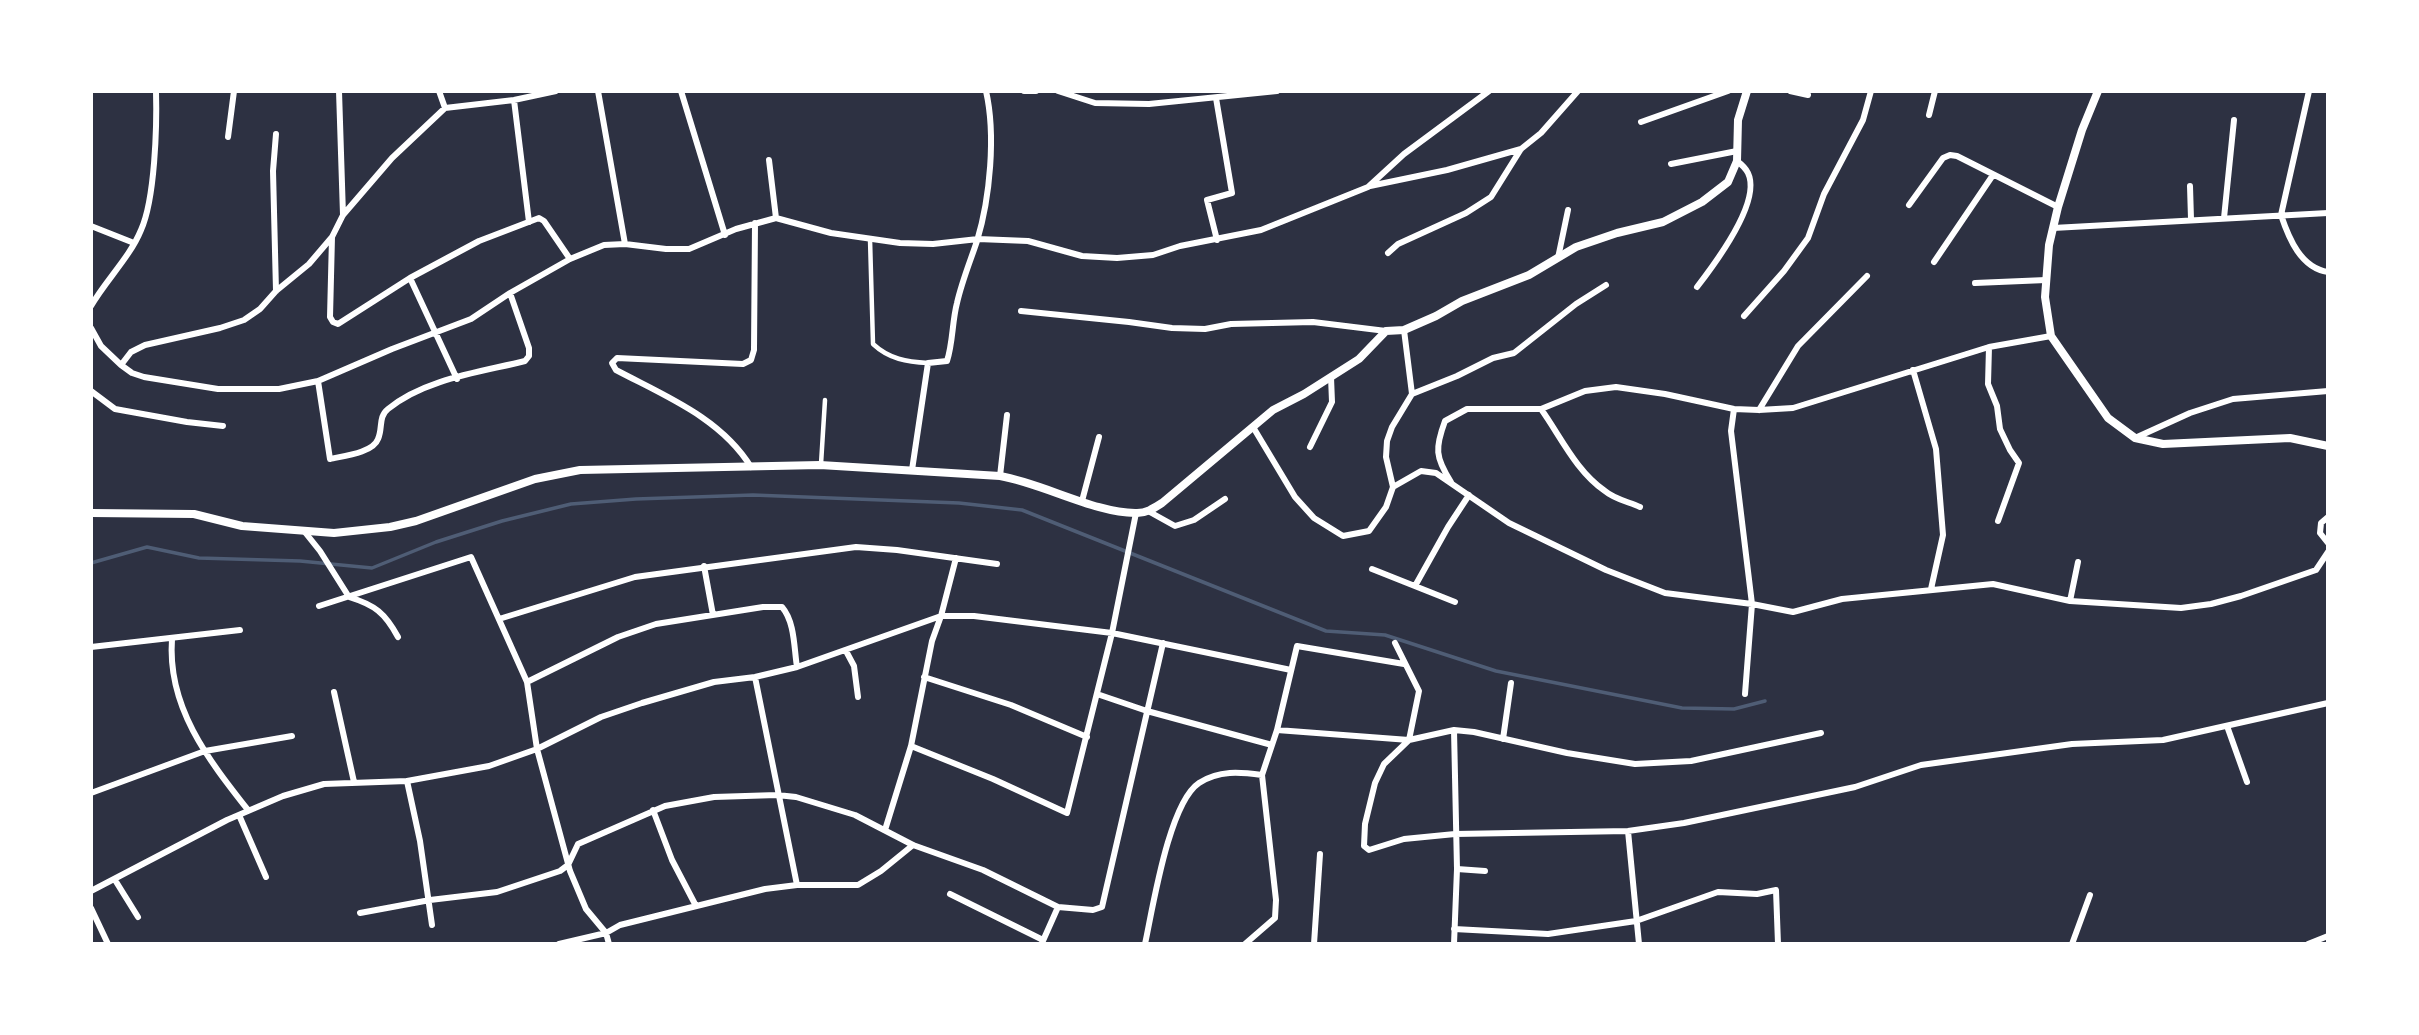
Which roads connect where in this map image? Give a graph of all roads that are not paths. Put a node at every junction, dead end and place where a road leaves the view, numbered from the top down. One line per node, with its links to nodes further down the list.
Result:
1 (156, 91): 57 (street)
2 (234, 91): 30 (street)
3 (339, 91): 43 (street)
4 (439, 91): 25 (street)
5 (556, 91): 24 (street)
6 (598, 91): 58 (street)
7 (681, 91): 52 (street)
8 (986, 91): 55 (street)
9 (1024, 91): 10 (street)
10 (1035, 91)
11 (1058, 91): 23 (street)
12 (1277, 91): 23 (street)
13 (1489, 91): 38 (street)
14 (1578, 91): 31 (street)
15 (1728, 91): 28 (street)
16 (1747, 91): 32 (street)
17 (1790, 91): 22 (street)
18 (1871, 91): 74 (street)
19 (1935, 91): 26 (street)
20 (2098, 91): 40 (street)
21 (2309, 91): 44 (street)
22 (1808, 95)
23 (1216, 98): 56 (street)
24 (514, 100): 25 (street); 48 (street)
25 (445, 108): 43 (street)
26 (1929, 115)
27 (2234, 120): 46 (street)
28 (1642, 122)
29 (276, 134): 70 (street)
30 (228, 137)
31 (1521, 149): 38 (street); 59 (street)
32 (1737, 151): 34 (street); 35 (street)
33 (769, 160): 45 (street)
34 (1737, 161): 60 (street); 69 (street)
35 (1671, 164)
36 (1993, 174): 39 (street); 40 (street); 62 (street)
37 (2190, 186): 47 (street)
38 (1368, 187): 56 (street)
39 (1909, 205)
40 (2058, 207): 51 (street)
41 (1568, 210): 60 (street)
42 (2328, 213): 44 (street)
43 (343, 215): 53 (street)
44 (2281, 215): 46 (street); 63 (street)
45 (776, 218): 49 (street); 54 (street)
46 (2224, 218): 47 (street)
47 (2191, 219): 51 (street)
48 (529, 222): 61 (street); 65 (street)
49 (755, 223): 52 (street); 102 (street)
50 (91, 226): 57 (street)
51 (2053, 228): 66 (street)
52 (725, 235): 58 (street)
53 (332, 237): 65 (street); 70 (street)
54 (870, 239): 55 (street); 81 (street)
55 (978, 239): 56 (street); 81 (street)
56 (1217, 240)
57 (134, 243): 72 (street)
58 (625, 244): 61 (street)
59 (1388, 253)
60 (1558, 258): 76 (street)
61 (570, 259): 71 (street)
62 (1934, 262)
63 (2328, 272)
64 (1867, 276): 93 (street)
65 (410, 278): 78 (street)
66 (2046, 280): 67 (street); 79 (street)
67 (1975, 283)
68 (1606, 285): 89 (street)
69 (1697, 287)
70 (276, 291): 82 (street)
71 (510, 293): 78 (street); 85 (street)
72 (91, 306)
73 (1021, 311): 77 (street)
74 (1744, 316)
75 (91, 328): 82 (street)
76 (1404, 330): 77 (street); 89 (street)
77 (1386, 331): 84 (street)
78 (437, 333): 85 (street); 86 (street)
79 (2051, 336): 80 (street); 98 (street)
80 (1989, 347): 83 (street); 115 (street)
81 (928, 363): 103 (street)
82 (121, 365): 86 (street)
83 (1913, 370): 93 (street); 125 (street)
84 (1331, 377): 96 (street); 100 (street)
85 (457, 379): 86 (street)
86 (318, 381)
87 (91, 391): 95 (street)
88 (2328, 391): 98 (street)
89 (1412, 394): 106 (street)
90 (825, 401): 101 (street)
91 (1541, 409): 92 (street); 105 (street); 110 (street)
92 (1734, 409): 93 (street); 129 (street)
93 (1759, 410)
94 (1007, 415): 104 (street)
95 (223, 426)
96 (1253, 427): 106 (street); 111 (street)
97 (1099, 437): 109 (street)
98 (2135, 438): 99 (street)
99 (2328, 446)
100 (1310, 447)
101 (821, 465): 102 (street); 103 (street)
102 (751, 467): 116 (street)
103 (912, 470): 104 (street)
104 (1000, 476): 109 (street)
105 (1452, 484): 106 (street); 107 (street)
106 (1393, 487)
107 (1469, 495): 124 (street); 129 (street)
108 (1224, 499): 111 (street)
109 (1082, 501): 113 (street)
110 (1640, 507)
111 (1148, 511): 113 (street)
112 (91, 513): 116 (street)
113 (1136, 513): 135 (street)
114 (2328, 517): 117 (street)
115 (1998, 521)
116 (304, 531): 126 (street)
117 (2328, 542)
118 (2328, 552): 127 (street)
119 (956, 558): 121 (street); 122 (street); 132 (street)
120 (2077, 562): 127 (street)
121 (997, 564)
122 (704, 566): 131 (street); 133 (street)
123 (1372, 569): 124 (street)
124 (1415, 586): 128 (street)
125 (1931, 589): 127 (street); 129 (street)
126 (347, 594): 130 (street); 133 (street); 136 (street)
127 (2070, 601)
128 (1455, 602)
129 (1752, 604): 151 (street)
130 (318, 606)
131 (713, 615): 143 (street); 147 (street)
132 (941, 616): 135 (street); 141 (street); 146 (street)
133 (499, 619): 147 (street)
134 (240, 630): 137 (street)
135 (1112, 633): 138 (street); 150 (street)
136 (398, 637)
137 (172, 639): 140 (street); 166 (street)
138 (1163, 643): 144 (street); 154 (street)
139 (1395, 643): 142 (street)
140 (91, 647)
141 (846, 651): 143 (street); 152 (street)
142 (1404, 664): 144 (street); 162 (street)
143 (797, 667): 145 (street)
144 (1291, 670): 156 (street)
145 (755, 677): 165 (street); 172 (street)
146 (924, 677): 160 (street); 164 (street)
147 (527, 682): 165 (street)
148 (1511, 682): 161 (street)
149 (334, 692): 169 (street)
150 (1097, 694): 154 (street); 160 (street)
151 (1745, 694)
152 (858, 697)
153 (2328, 703): 155 (street)
154 (1147, 711): 163 (street); 192 (street)
155 (2227, 726): 170 (street); 177 (street)
156 (1277, 730): 162 (street); 163 (street)
157 (1454, 730): 161 (street); 162 (street); 178 (street)
158 (1821, 733): 161 (street)
159 (292, 736): 166 (street)
160 (1087, 737): 164 (street)
161 (1503, 738)
162 (1409, 740): 178 (street)
163 (1272, 745): 167 (street)
164 (911, 746): 176 (street)
165 (537, 749): 168 (street); 181 (street)
166 (205, 751): 171 (street); 173 (street)
167 (1262, 775): 205 (street); 206 (street)
168 (407, 781): 169 (street); 190 (street)
169 (355, 782): 173 (street)
170 (2246, 782)
171 (91, 793)
172 (777, 795): 174 (street); 176 (street); 186 (street)
173 (248, 810): 175 (street)
174 (653, 810): 181 (street); 191 (street)
175 (239, 815): 184 (street); 185 (street)
176 (885, 830): 179 (street)
177 (1628, 831): 178 (street); 196 (street)
178 (1455, 835): 182 (street)
179 (913, 845): 186 (street); 192 (street)
180 (1320, 854): 207 (street)
181 (568, 865): 190 (street); 199 (street)
182 (1457, 869): 183 (street); 198 (street)
183 (1485, 871)
184 (266, 877)
185 (115, 880): 187 (street); 195 (street)
186 (797, 885): 191 (street)
187 (91, 891)
188 (950, 894): 201 (street)
189 (2090, 895): 211 (street)
190 (430, 900): 194 (street); 197 (street)
191 (696, 905): 199 (street)
192 (1058, 906): 201 (street)
193 (91, 908): 202 (street)
194 (360, 913)
195 (138, 917)
196 (1636, 921): 198 (street); 209 (street); 210 (street)
197 (432, 925)
198 (1454, 929): 208 (street)
199 (606, 933): 203 (street); 204 (street)
200 (2328, 936): 212 (street)
201 (1043, 942)
202 (108, 944)
203 (559, 944)
204 (609, 944)
205 (1146, 944)
206 (1245, 944)
207 (1314, 944)
208 (1454, 944)
209 (1639, 944)
210 (1778, 944)
211 (2072, 944)
212 (2308, 944)

